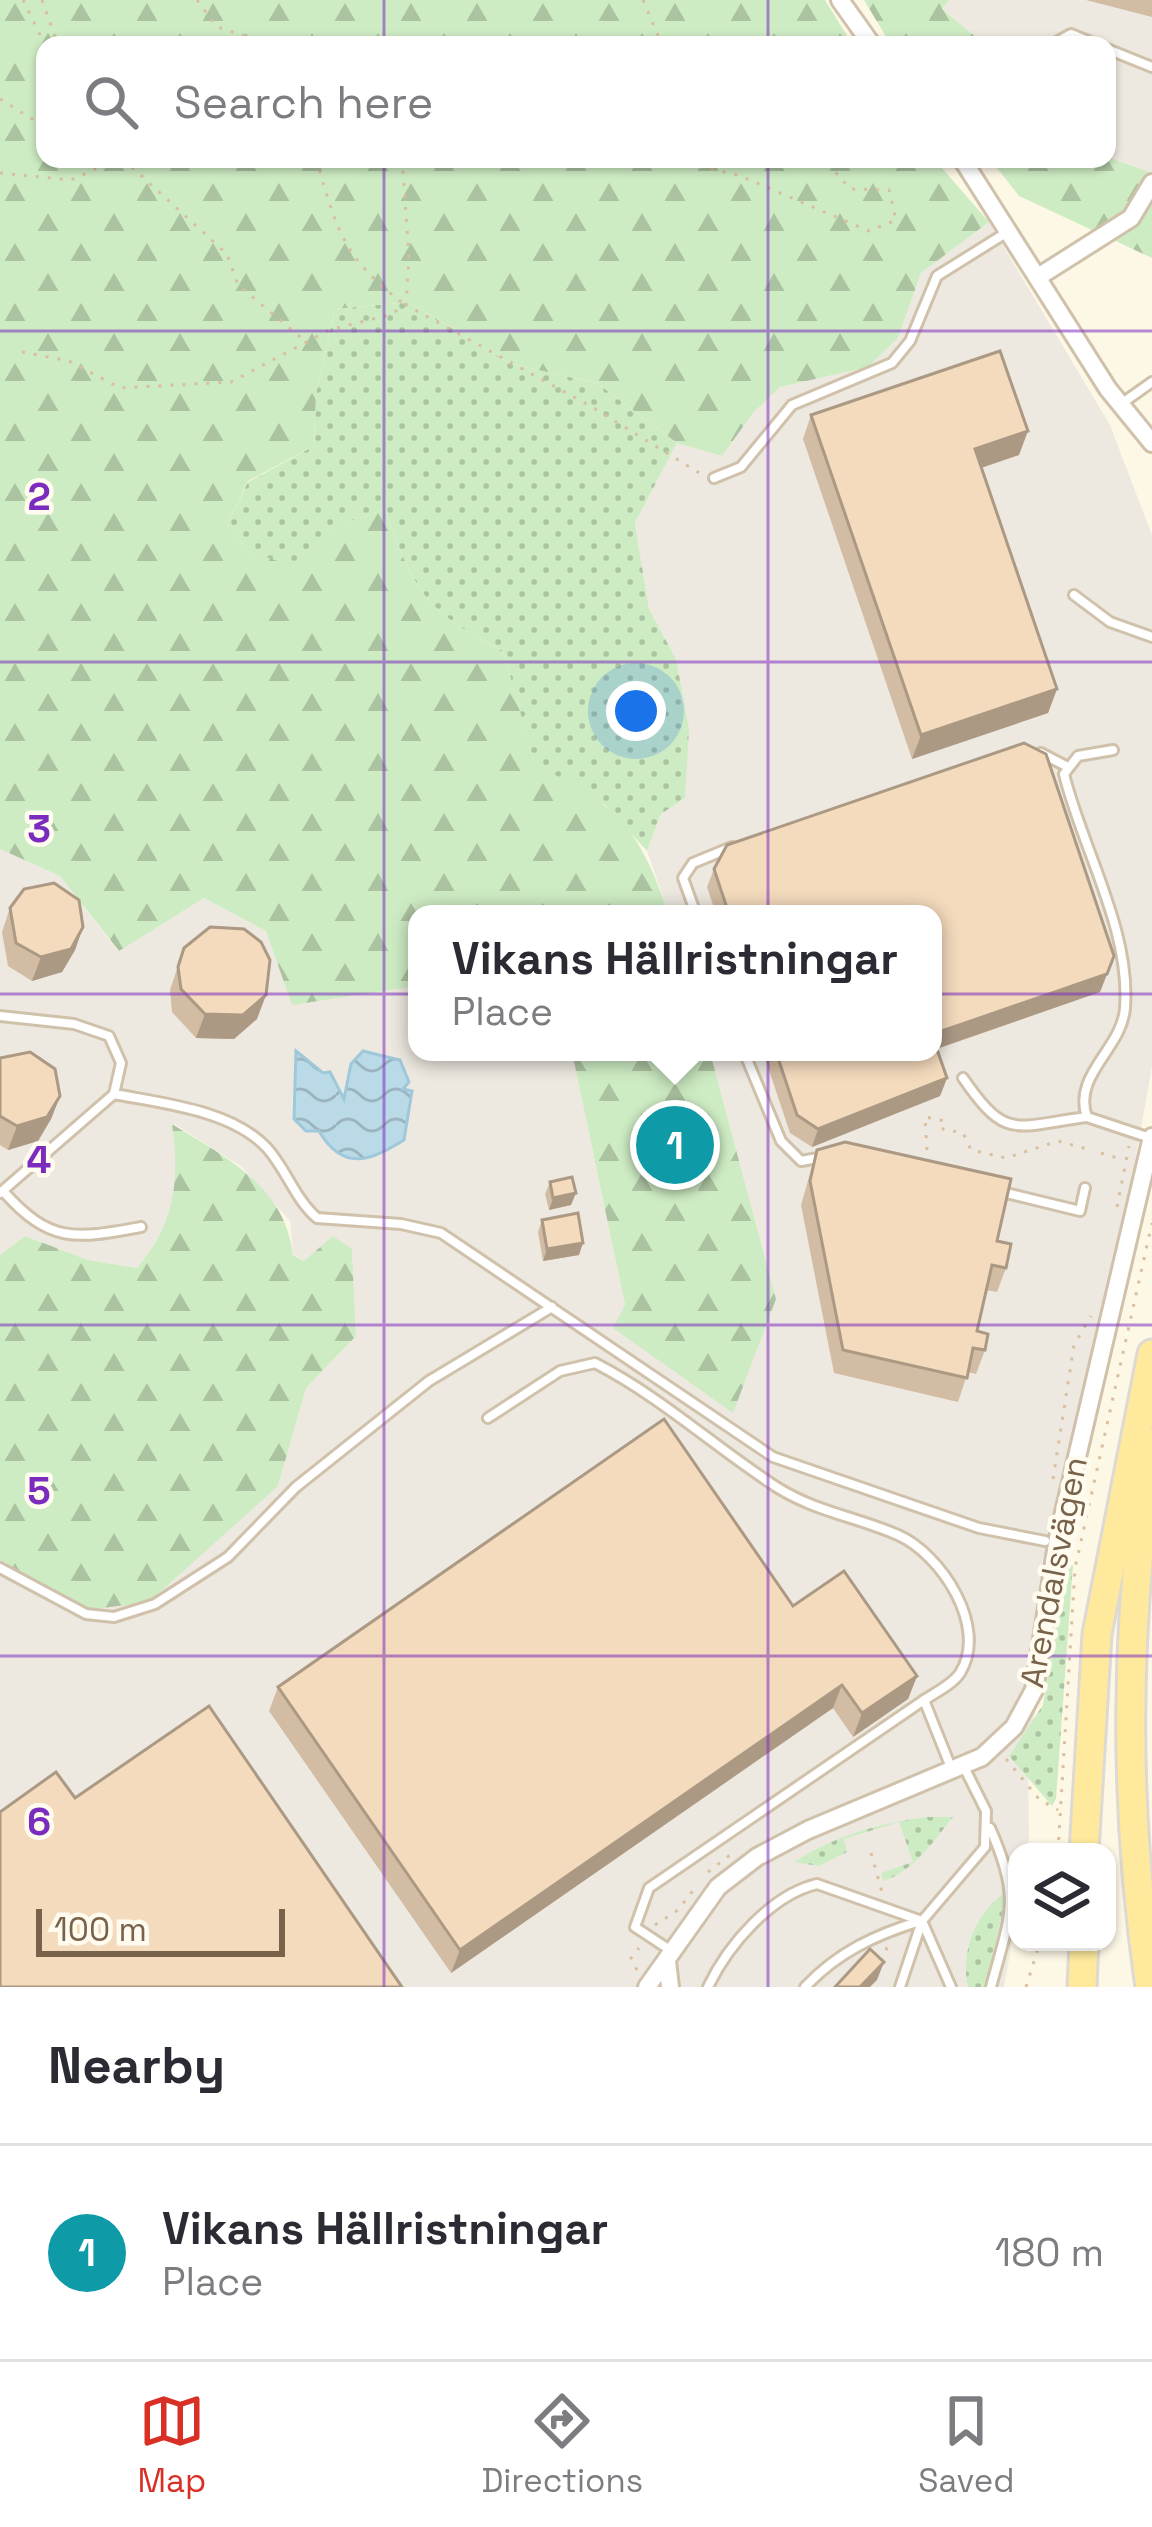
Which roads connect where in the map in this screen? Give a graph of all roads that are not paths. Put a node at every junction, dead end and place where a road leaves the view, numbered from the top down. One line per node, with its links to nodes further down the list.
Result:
1 (840, 0): 2 (street)
2 (866, 36)
3 (1116, 53): 4 (lane)
4 (1152, 67)
5 (968, 168): 7 (street)
6 (1152, 183): 8 (street)
7 (1010, 230): 8 (street); 12 (lane)
8 (1038, 277): 10 (street)
9 (1152, 382): 10 (lane)
10 (1120, 405): 11 (street)
11 (1152, 443)
12 (714, 478)
13 (1074, 595): 14 (lane)
14 (1152, 637)
15 (1028, 746): 17 (lane)
16 (1113, 750): 17 (lane)
17 (1066, 766): 24 (lane)
18 (752, 840): 19 (lane)
19 (693, 905)
20 (0, 1016): 23 (lane)
21 (748, 1061): 26 (lane)
22 (963, 1078): 24 (lane)
23 (113, 1094): 29 (lane); 31 (lane)
24 (1087, 1117): 25 (lane)
25 (1152, 1138): 38 (street, Arendalsvägen)
26 (832, 1154)
27 (1085, 1188): 28 (lane)
28 (991, 1190)
29 (2, 1191): 30 (lane)
30 (141, 1227)
31 (552, 1307): 35 (lane); 36 (lane)
32 (1152, 1354): 40 (main road)
33 (488, 1418): 37 (lane)
34 (1152, 1442): 52 (main road)
35 (1046, 1541)
36 (0, 1568)
37 (924, 1700): 38 (lane); 43 (lane)
38 (958, 1768): 39 (lane); 43 (street, Arendalsvägen)
39 (989, 1825): 41 (lane); 50 (lane)
40 (1085, 1843)
41 (922, 1921): 46 (lane); 47 (lane); 48 (lane); 49 (lane)
42 (1084, 1951): 51 (main road)
43 (670, 1956): 44 (street, Arendalsvägen); 45 (street)
44 (643, 1984)
45 (670, 1987)
46 (708, 1987)
47 (805, 1987)
48 (900, 1987)
49 (951, 1987)
50 (991, 1987)
51 (1082, 1987)
52 (1150, 1987)

